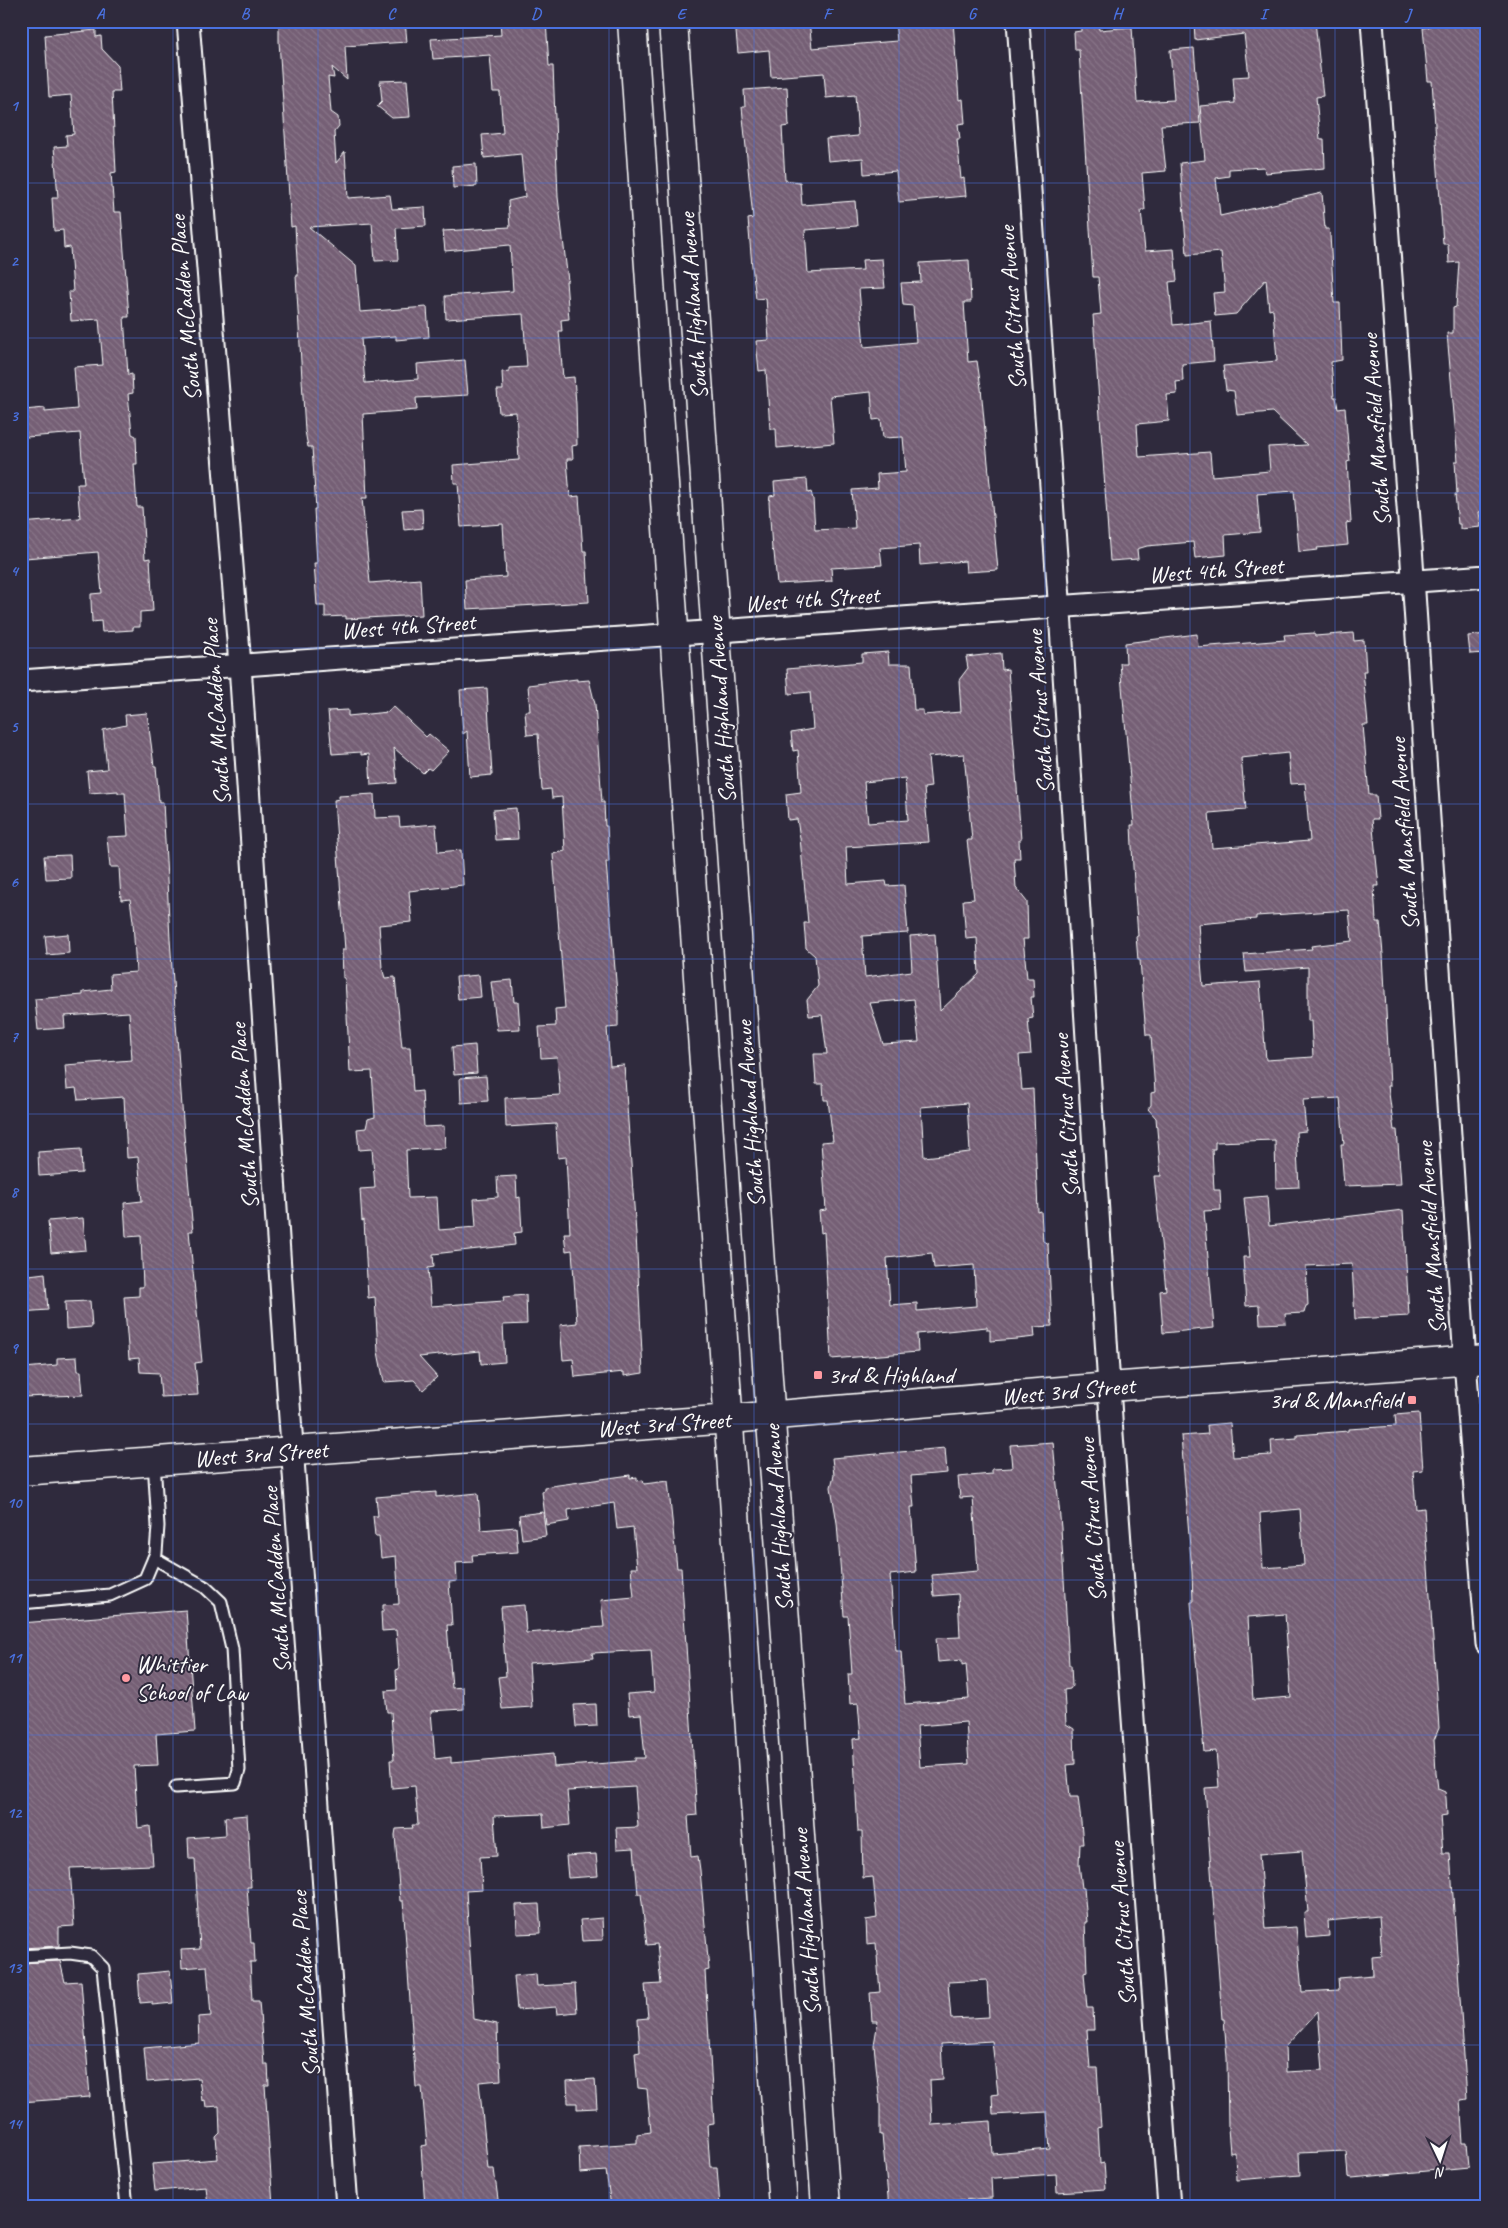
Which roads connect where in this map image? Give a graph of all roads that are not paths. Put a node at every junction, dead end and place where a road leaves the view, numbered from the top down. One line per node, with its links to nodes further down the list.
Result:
1 (188, 21): 11 (street, South McCadden Place)
2 (632, 21): 10 (main road, South Highland Avenue)
3 (673, 21): 9 (main road, South Highland Avenue)
4 (1018, 21): 8 (street, South Citrus Avenue)
5 (1372, 21): 7 (street, South Mansfield Avenue)
6 (1487, 576): 7 (street, West 4th Street)
7 (1414, 582): 8 (street, West 4th Street); 13 (street, South Mansfield Avenue)
8 (1059, 607): 9 (street, West 4th Street); 14 (street, South Citrus Avenue)
9 (716, 632): 10 (street, West 4th Street); 15 (main road, South Highland Avenue)
10 (676, 634): 11 (street, West 4th Street); 16 (main road, South Highland Avenue)
11 (240, 665): 12 (street, West 4th Street); 17 (street, South McCadden Place)
12 (21, 681)
13 (1476, 1360): 14 (main road, West 3rd Street); 22 (street, South Mansfield Avenue)
14 (1110, 1387): 15 (main road, West 3rd Street); 29 (street, South Citrus Avenue)
15 (771, 1416): 16 (main road, West 3rd Street); 28 (main road, South Highland Avenue)
16 (730, 1419): 17 (main road, West 3rd Street); 27 (main road, South Highland Avenue)
17 (293, 1452): 18 (main road, West 3rd Street); 26 (street, South McCadden Place)
18 (154, 1461): 19 (main road, West 3rd Street); 20 (lane)
19 (21, 1471)
20 (154, 1558): 21 (lane); 23 (lane)
21 (21, 1603)
22 (1487, 1644)
23 (176, 1787)
24 (21, 1956): 25 (lane)
25 (127, 2207)
26 (347, 2207)
27 (783, 2207)
28 (826, 2207)
29 (1169, 2207)

